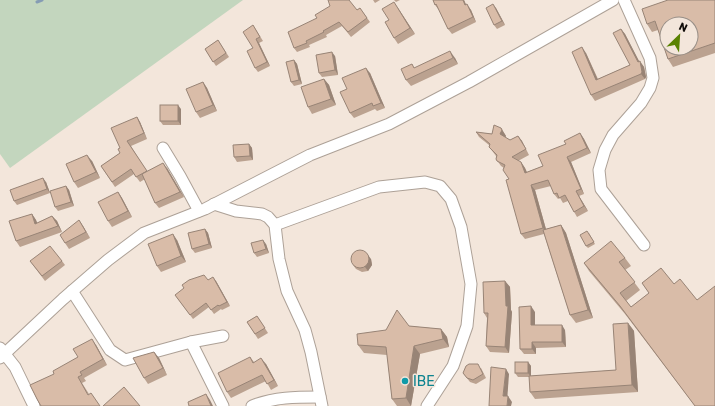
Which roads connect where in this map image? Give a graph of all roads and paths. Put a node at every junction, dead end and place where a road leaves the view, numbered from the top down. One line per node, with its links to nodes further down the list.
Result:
1 (613, 0): 4 (street)
2 (624, 0): 7 (street)
3 (163, 148): 5 (street)
4 (214, 204): 5 (street); 6 (street)
5 (198, 211): 8 (street)
6 (275, 225): 12 (street); 16 (street)
7 (644, 245)
8 (72, 291): 10 (street); 11 (street)
9 (223, 336): 10 (street)
10 (191, 342): 14 (street)
11 (2, 353): 13 (street)
12 (321, 401): 15 (street)
13 (34, 406)
14 (223, 406)
15 (252, 406)
16 (427, 406)

